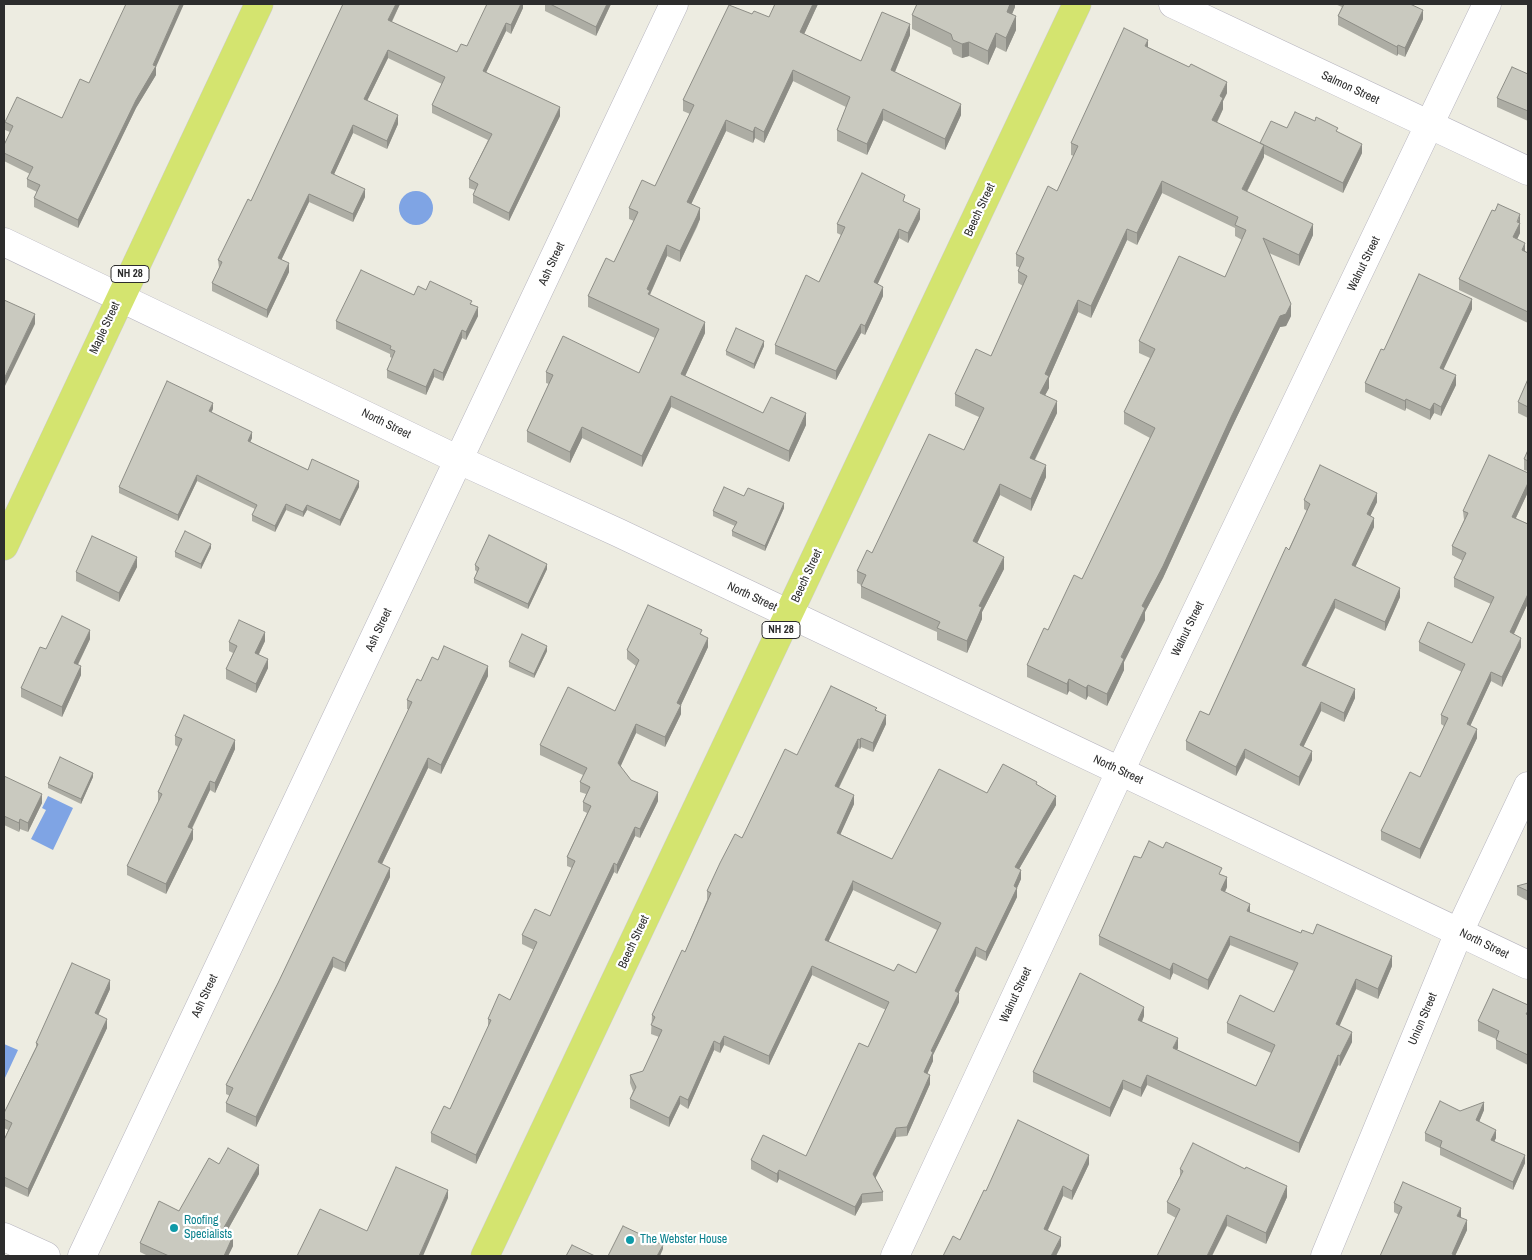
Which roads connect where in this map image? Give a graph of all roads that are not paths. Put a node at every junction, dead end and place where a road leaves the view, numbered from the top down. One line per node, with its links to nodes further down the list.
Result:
1 (259, 4): 9 (main road, Maple Street / NH 28)
2 (674, 4): 10 (street, Ash Street)
3 (1077, 4): 12 (main road, Beech Street / NH 28)
4 (1173, 4): 6 (street, Salmon Street)
5 (1487, 4): 6 (street, Walnut Street)
6 (1430, 126): 7 (street, Salmon Street); 13 (street, Walnut Street)
7 (1528, 171)
8 (4, 242): 9 (street, North Street)
9 (119, 297): 10 (street, North Street); 11 (main road, Maple Street / NH 28)
10 (460, 460): 12 (street, North Street); 19 (street, Ash Street)
11 (4, 546)
12 (789, 614): 13 (street, North Street); 20 (main road, Beech Street / NH 28)
13 (1120, 771): 15 (street, North Street); 21 (street, Walnut Street)
14 (1528, 786): 15 (street, Union Street)
15 (1459, 932): 16 (street, North Street); 22 (street, Union Street)
16 (1528, 965)
17 (4, 1236): 18 (street)
18 (46, 1256)
19 (82, 1256)
20 (485, 1256)
21 (895, 1256)
22 (1324, 1256)

